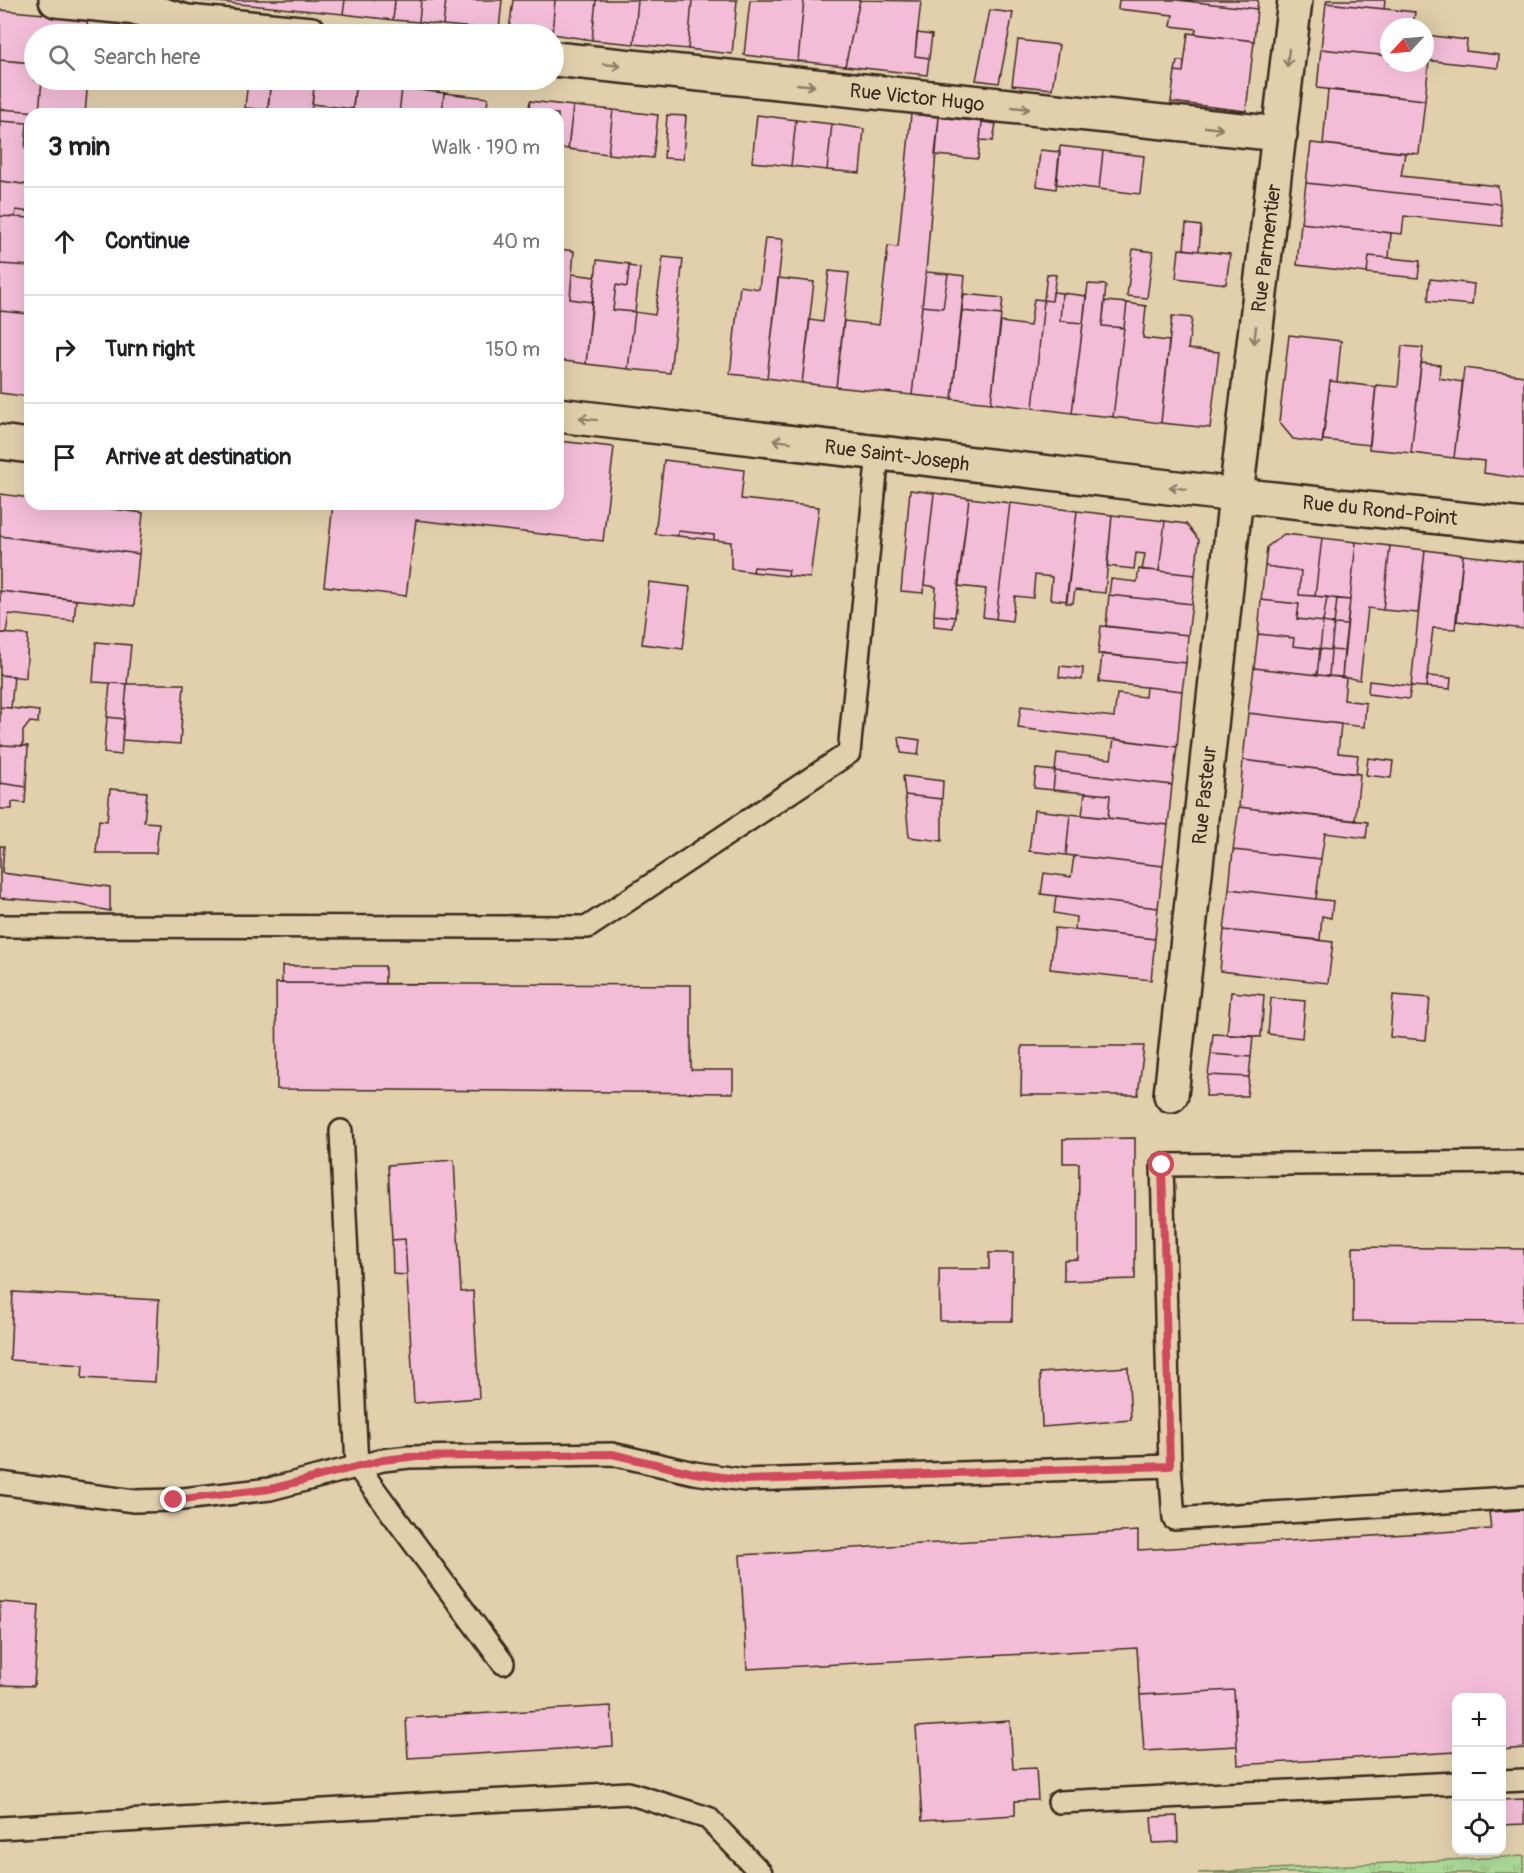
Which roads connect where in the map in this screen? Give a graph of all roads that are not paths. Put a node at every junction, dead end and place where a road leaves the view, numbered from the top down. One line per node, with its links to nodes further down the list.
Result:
1 (56, 0): 3 (street)
2 (1295, 0): 5 (street, Rue Parmentier, one-way to 5)
3 (208, 24)
4 (564, 61): 5 (street, Rue Victor Hugo, one-way to 5)
5 (1280, 134): 10 (street, Rue Parmentier, one-way to 10)
6 (564, 416): 9 (street, Rue Saint-Joseph, one-way to 6)
7 (0, 442): 8 (street)
8 (24, 445)
9 (878, 452): 10 (street, Rue Saint-Joseph, one-way to 9); 12 (lane)
10 (1236, 495): 11 (street, Rue du Rond-Point); 13 (street, Rue Pasteur)
11 (1524, 526)
12 (0, 926)
13 (1171, 1095)
14 (341, 1131): 16 (lane)
15 (1524, 1162): 17 (lane)
16 (357, 1466): 17 (lane); 18 (lane); 20 (lane)
17 (1170, 1466): 19 (lane)
18 (0, 1483)
19 (1524, 1497)
20 (503, 1663)
21 (1506, 1780): 22 (lane)
22 (1524, 1780)
23 (1452, 1783): 24 (lane)
24 (1059, 1802)
25 (0, 1828): 26 (lane)
26 (761, 1873)

